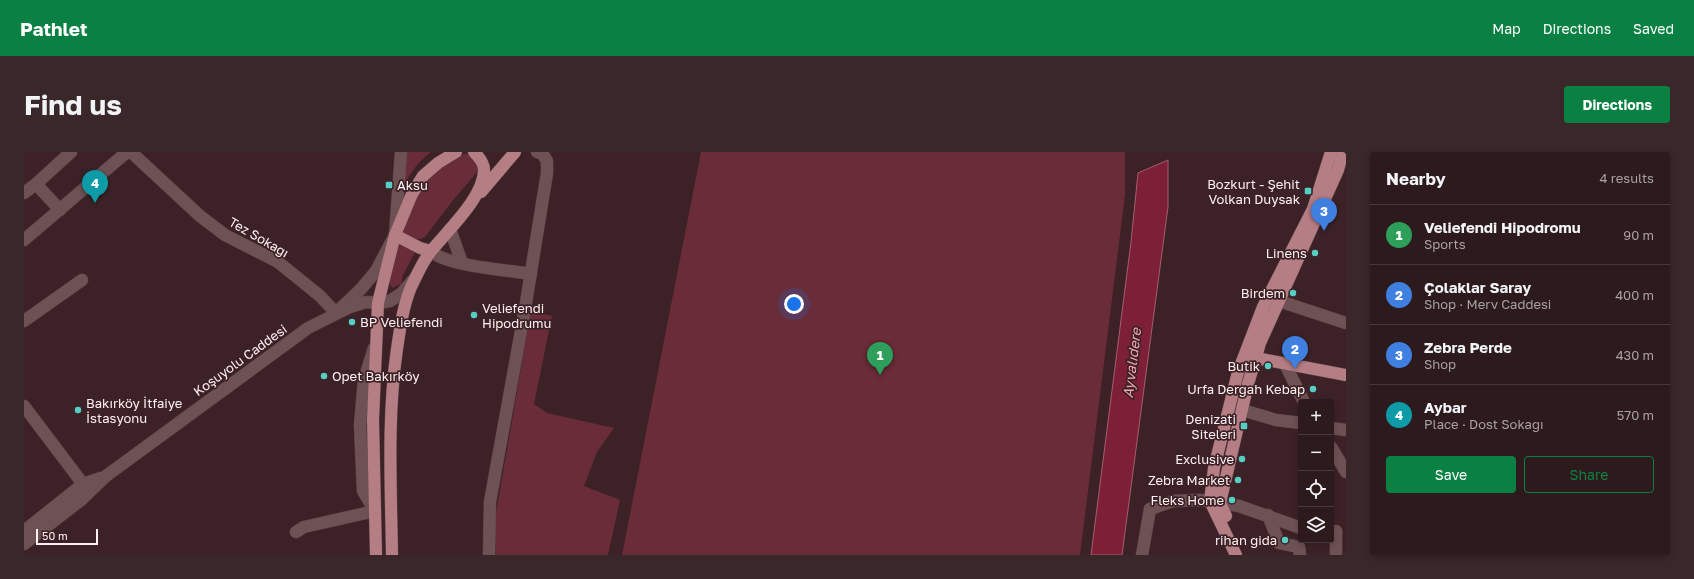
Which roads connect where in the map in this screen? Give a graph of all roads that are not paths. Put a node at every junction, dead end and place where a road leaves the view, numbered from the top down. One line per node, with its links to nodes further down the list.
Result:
1 (71, 152): 13 (street)
2 (128, 152): 16 (street)
3 (131, 152): 27 (street, Tez Sokağı)
4 (401, 152): 18 (street)
5 (456, 152): 18 (main road)
6 (474, 152): 15 (main road)
7 (515, 152): 15 (main road)
8 (537, 152): 22 (street)
9 (1331, 152): 11 (main road)
10 (1343, 152): 12 (main road)
11 (1325, 168): 12 (street); 30 (main road)
12 (1342, 170): 25 (main road)
13 (36, 184): 14 (street); 16 (street)
14 (24, 193)
15 (472, 202): 17 (main road)
16 (60, 210): 19 (street)
17 (450, 229): 20 (main road); 21 (street)
18 (395, 235): 20 (main road); 26 (main road); 27 (street)
19 (24, 240)
20 (431, 251): 21 (street); 23 (main road)
21 (462, 263): 22 (street)
22 (531, 274): 54 (street)
23 (418, 275): 26 (street); 53 (main road)
24 (82, 280): 28 (street)
25 (1279, 301): 29 (street); 31 (main road)
26 (378, 303): 27 (street); 45 (main road)
27 (336, 313): 42 (street, Koşuyolu Caddesi)
28 (24, 321)
29 (1346, 323)
30 (1243, 358): 31 (main road); 44 (main road)
31 (1256, 358): 32 (main road); 36 (main road)
32 (1285, 364): 33 (main road); 34 (street)
33 (1345, 372)
34 (1302, 399)
35 (24, 406): 43 (street)
36 (1242, 410): 37 (street); 44 (main road)
37 (1298, 423)
38 (1334, 428): 39 (street)
39 (1346, 430)
40 (1334, 452): 41 (street)
41 (1345, 468)
42 (106, 476): 43 (street, Koşuyolu Caddesi); 51 (street, Koşuyolu Caddesi)
43 (83, 484): 48 (street, Koşuyolu Caddesi)
44 (1215, 502): 46 (street); 55 (street); 56 (main road)
45 (375, 511): 49 (street); 52 (main road)
46 (1268, 515): 47 (street); 57 (street)
47 (1298, 527)
48 (24, 531)
49 (296, 532)
50 (1338, 532): 58 (street)
51 (24, 544)
52 (376, 555)
53 (392, 555)
54 (489, 555)
55 (1142, 555)
56 (1238, 555)
57 (1300, 555)
58 (1336, 555)

